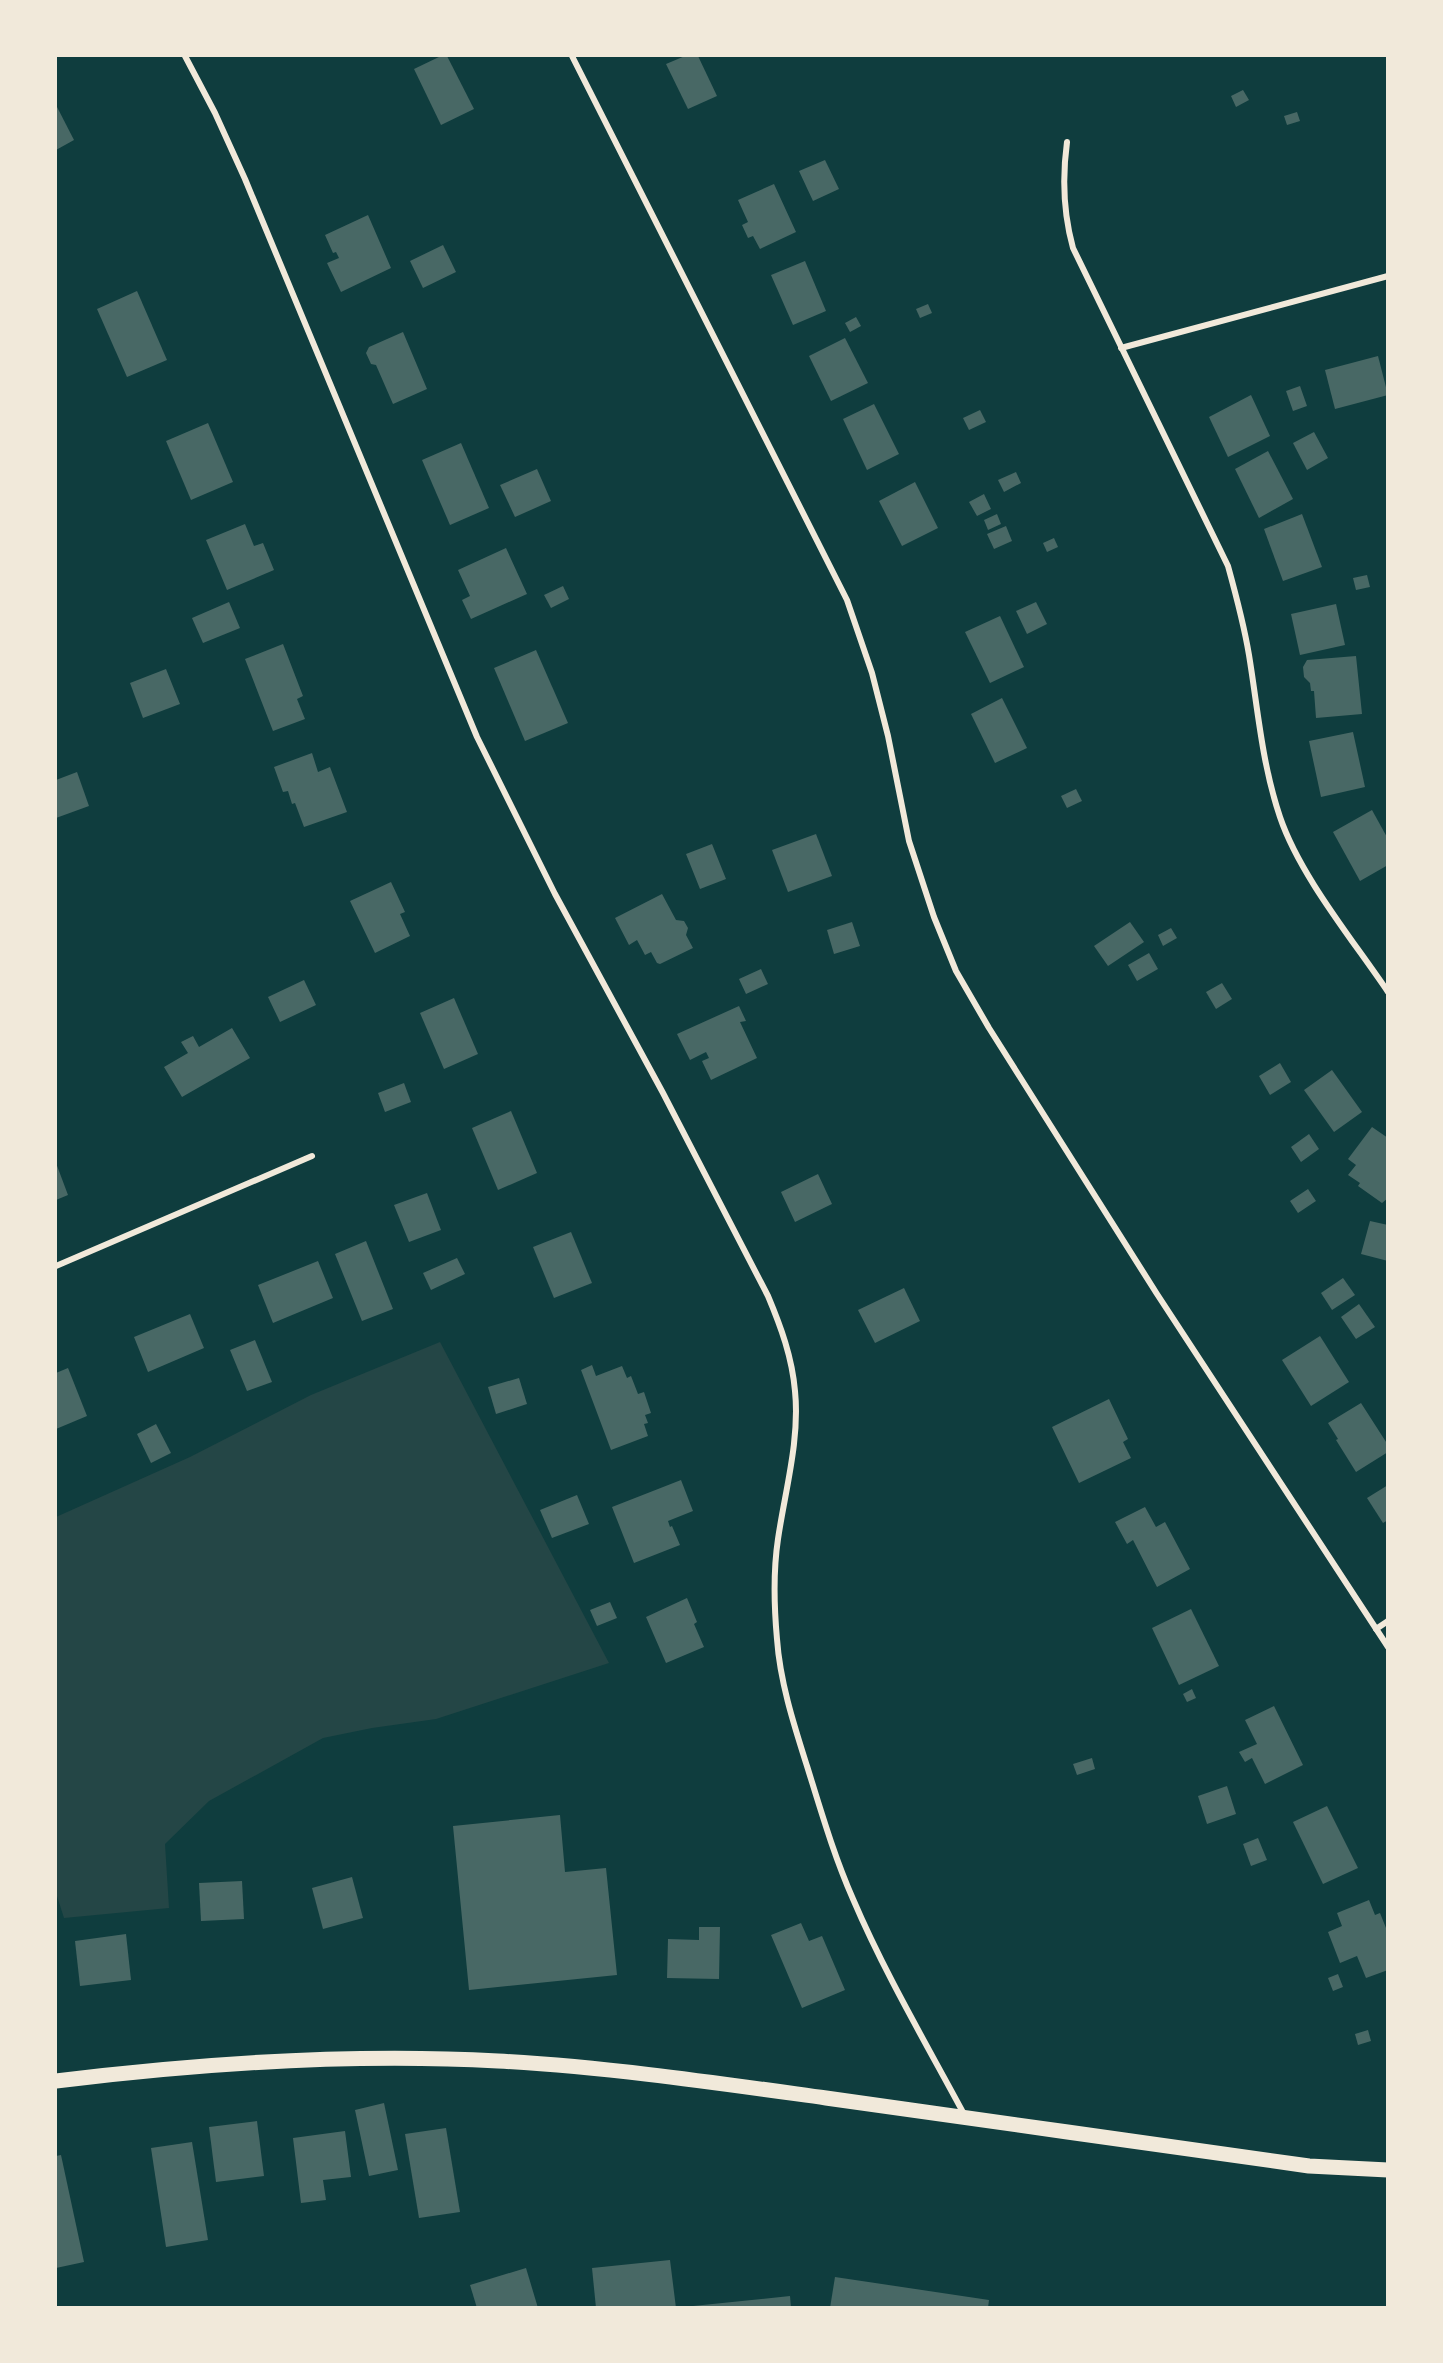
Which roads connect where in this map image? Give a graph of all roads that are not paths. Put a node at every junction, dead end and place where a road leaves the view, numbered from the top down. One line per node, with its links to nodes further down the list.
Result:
1 (185, 56): 13 (street)
2 (572, 56): 10 (street)
3 (1067, 142): 5 (street)
4 (1388, 276): 5 (street)
5 (1121, 348): 6 (street)
6 (1388, 992)
7 (312, 1156): 8 (street)
8 (56, 1266)
9 (1388, 1621): 10 (street)
10 (1376, 1629): 11 (street)
11 (1388, 1647)
12 (56, 2081): 13 (main road)
13 (965, 2117): 14 (main road)
14 (1388, 2170)

